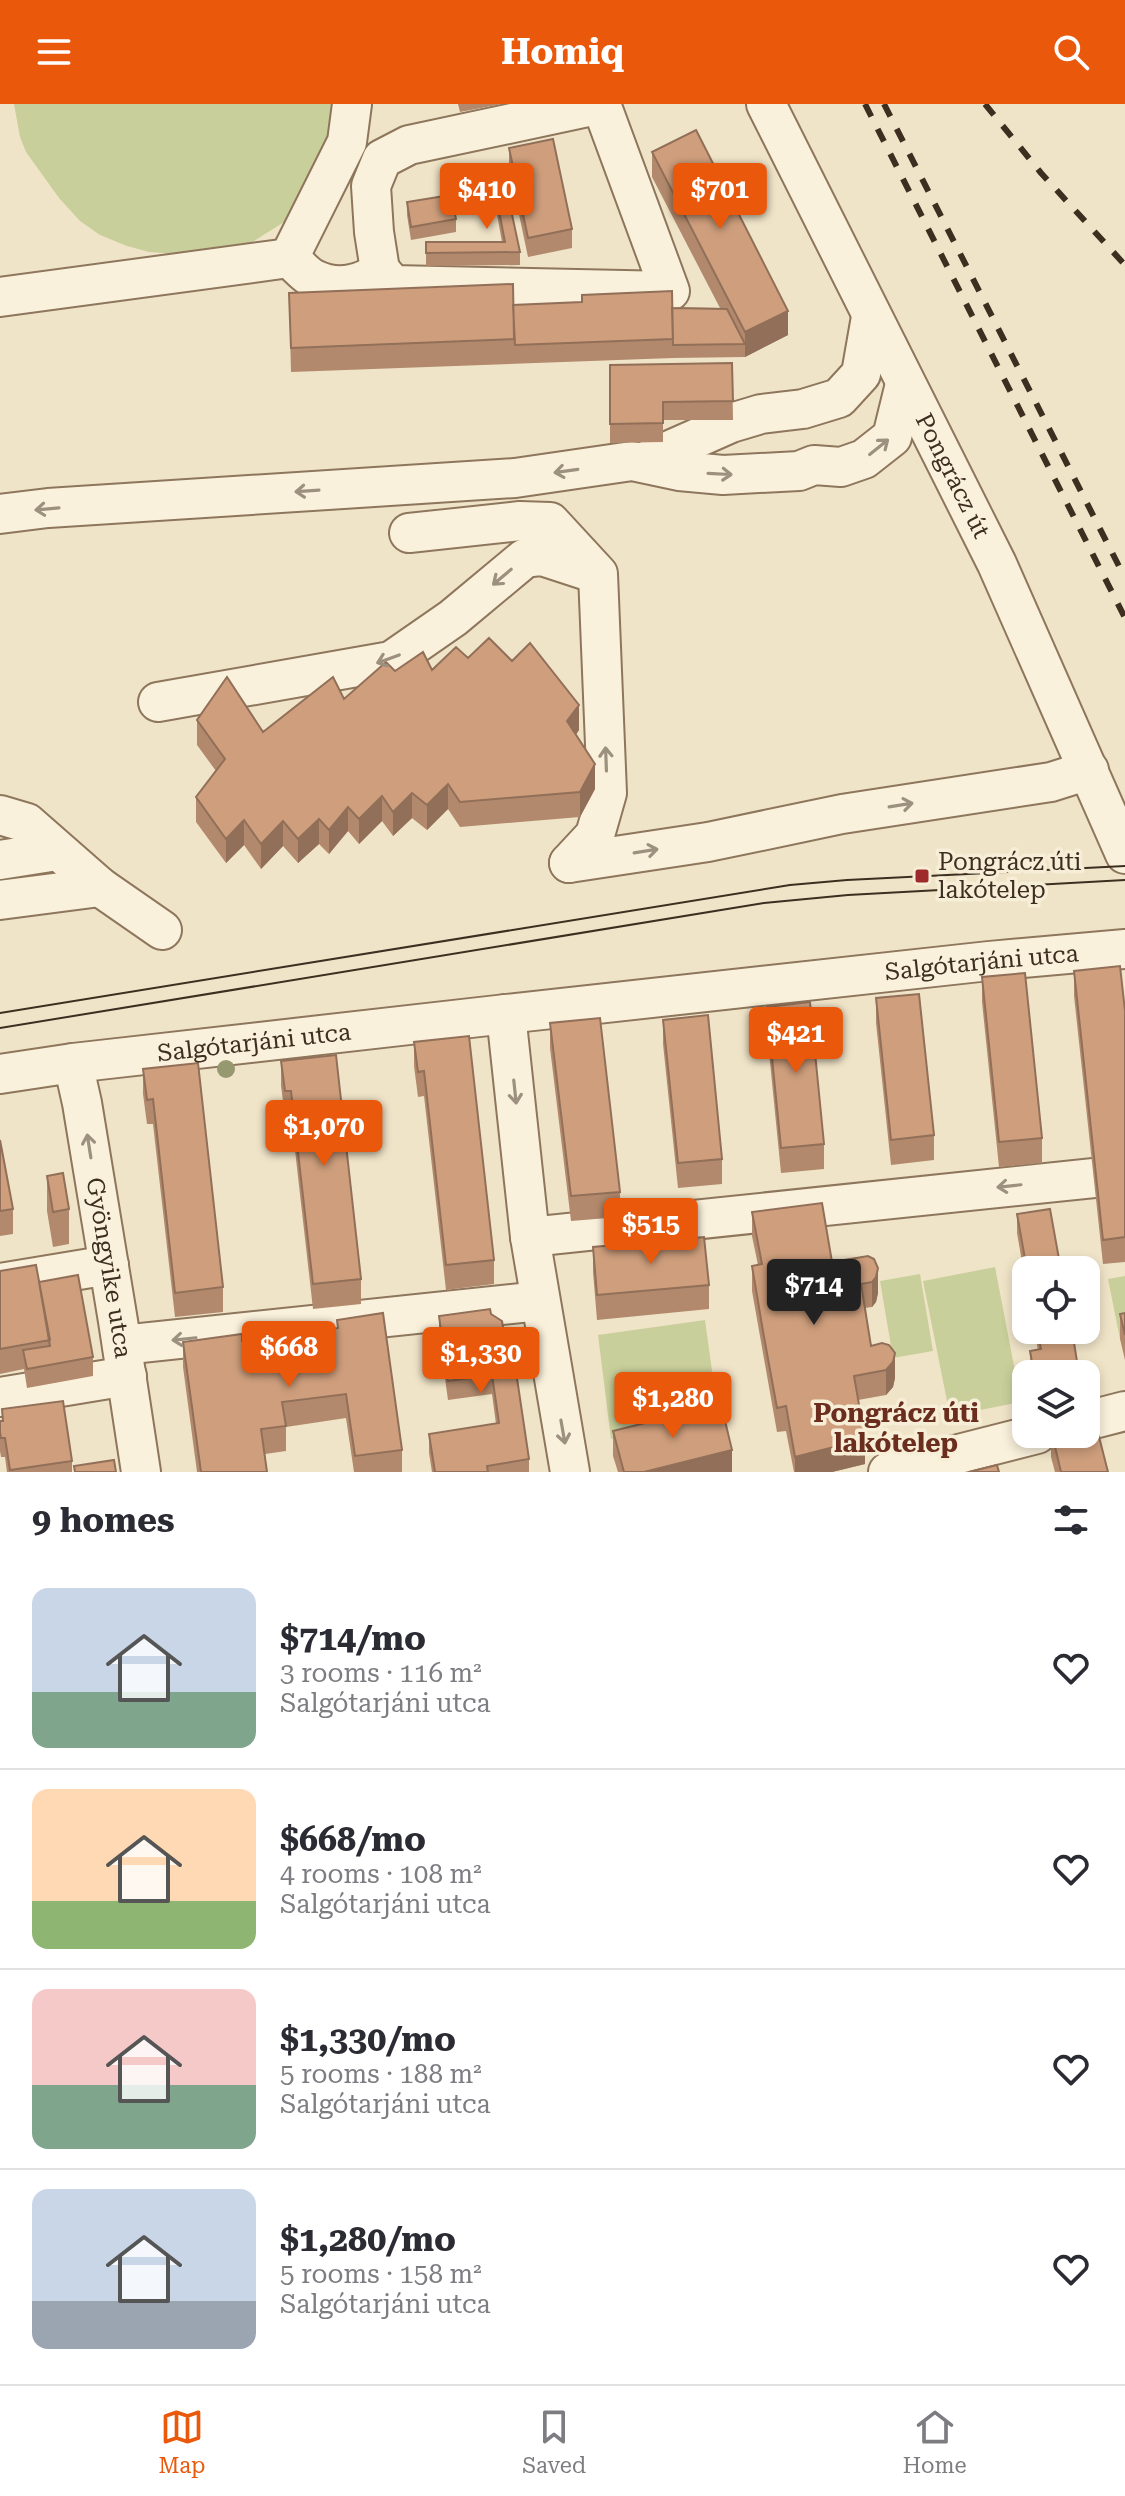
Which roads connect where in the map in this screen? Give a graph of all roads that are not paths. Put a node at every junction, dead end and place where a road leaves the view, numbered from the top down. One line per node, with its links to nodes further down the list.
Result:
1 (352, 104): 4 (street)
2 (602, 104): 5 (street); 7 (street)
3 (766, 104): 9 (street, Pongrácz út)
4 (347, 142): 5 (street); 6 (street)
5 (382, 159): 7 (street)
6 (289, 258): 7 (street); 8 (street)
7 (380, 270)
8 (0, 297)
9 (871, 317): 10 (street, Pongrácz út); 11 (street)
10 (905, 384): 13 (street, one-way to 10); 20 (street, Pongrácz út)
11 (803, 409): 12 (street); 13 (street)
12 (643, 462): 13 (street, one-way to 13); 14 (street, one-way to 14)
13 (814, 465)
14 (515, 478): 15 (street, one-way to 15); 16 (street)
15 (0, 514)
16 (520, 521): 17 (street); 18 (street)
17 (409, 533)
18 (598, 574): 19 (street, one-way to 19); 20 (street)
19 (158, 702)
20 (1089, 770): 23 (street, Pongrácz út)
21 (0, 815): 25 (street)
22 (0, 838): 25 (street)
23 (1125, 854)
24 (0, 860): 25 (street)
25 (68, 866): 26 (street); 27 (street); 28 (street)
26 (0, 879)
27 (0, 900)
28 (162, 930)
29 (1125, 949): 30 (street, Salgótarjáni utca)
30 (506, 1014): 31 (street, Salgótarjáni utca); 34 (street, one-way to 34)
31 (73, 1063): 32 (street, Salgótarjáni utca); 35 (street, Gyöngyike utca, one-way to 31)
32 (0, 1074)
33 (1090, 1178): 34 (street, one-way to 34)
34 (530, 1237): 37 (street)
35 (109, 1265): 36 (street); 38 (street, Gyöngyike utca)
36 (0, 1283)
37 (540, 1301): 38 (street, one-way to 38); 44 (street, one-way to 44)
38 (125, 1361): 39 (street); 43 (street, Gyöngyike utca)
39 (0, 1397)
40 (1125, 1411): 41 (street)
41 (1100, 1417)
42 (1012, 1440): 45 (street)
43 (141, 1472)
44 (570, 1472)
45 (888, 1472)

